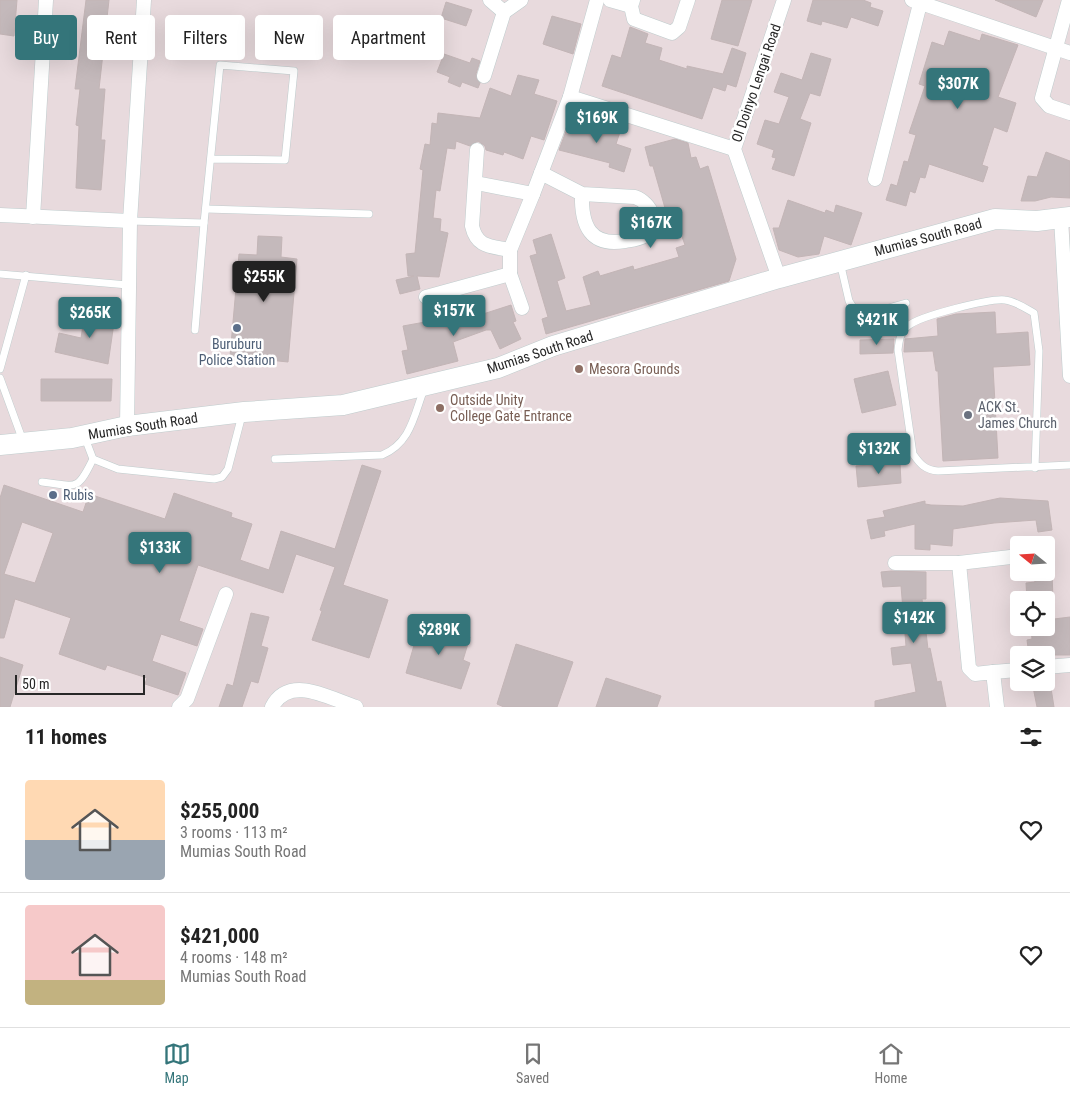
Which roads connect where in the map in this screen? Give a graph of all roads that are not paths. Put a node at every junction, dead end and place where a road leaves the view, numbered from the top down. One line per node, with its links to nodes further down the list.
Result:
1 (46, 0): 29 (street)
2 (144, 0): 31 (street)
3 (490, 0): 12 (street)
4 (521, 0): 12 (street)
5 (597, 0): 16 (street)
6 (610, 0): 11 (street)
7 (688, 0): 11 (street)
8 (784, 0): 18 (street, Ol Doinyo Lengai Road)
9 (1069, 0): 13 (street)
10 (918, 1): 13 (street); 22 (street)
11 (632, 3)
12 (504, 12): 15 (street)
13 (1054, 46): 14 (street); 17 (street)
14 (1070, 52)
15 (484, 76)
16 (570, 97): 18 (street); 21 (street)
17 (1070, 113)
18 (734, 149): 38 (street, Ol Doinyo Lengai Road)
19 (477, 150): 23 (street)
20 (211, 159): 20 (lane); 26 (lane)
21 (541, 173): 24 (street); 25 (street)
22 (875, 179)
23 (476, 184): 24 (street); 33 (street)
24 (533, 194): 33 (street)
25 (582, 194): 25 (street)
26 (206, 209): 27 (lane); 32 (lane)
27 (369, 214)
28 (0, 215): 29 (street)
29 (33, 216): 31 (street)
30 (1066, 218): 34 (main road, Mumias South Road); 44 (street)
31 (130, 221): 32 (lane); 39 (street)
32 (204, 223): 43 (lane)
33 (510, 250): 36 (street)
34 (840, 261): 38 (main road, Mumias South Road); 41 (lane)
35 (0, 274): 37 (lane)
36 (510, 274): 40 (street); 42 (street)
37 (26, 275): 39 (lane); 45 (lane)
38 (779, 278): 48 (main road, Mumias South Road)
39 (128, 285): 50 (street)
40 (426, 297)
41 (906, 303)
42 (522, 308)
43 (195, 330)
44 (1070, 363): 46 (street)
45 (0, 369)
46 (1070, 376)
47 (0, 378): 52 (lane)
48 (425, 385): 49 (main road, Mumias South Road); 55 (lane)
49 (244, 412): 50 (main road, Mumias South Road); 54 (lane)
50 (127, 426): 51 (main road, Mumias South Road)
51 (84, 435): 52 (main road, Mumias South Road); 54 (lane)
52 (24, 443): 53 (main road, Mumias South Road)
53 (0, 445)
54 (93, 459): 58 (lane)
55 (275, 459)
56 (1070, 465): 57 (lane)
57 (1035, 468): 57 (lane)
58 (42, 482)
59 (1010, 557): 61 (street)
60 (895, 562): 61 (street)
61 (959, 564): 66 (street)
62 (226, 594): 67 (street)
63 (1070, 665): 64 (street)
64 (1055, 666)
65 (1010, 671): 66 (street)
66 (993, 672): 70 (street)
67 (178, 707)
68 (272, 707): 69 (street)
69 (356, 707)
70 (997, 707)

